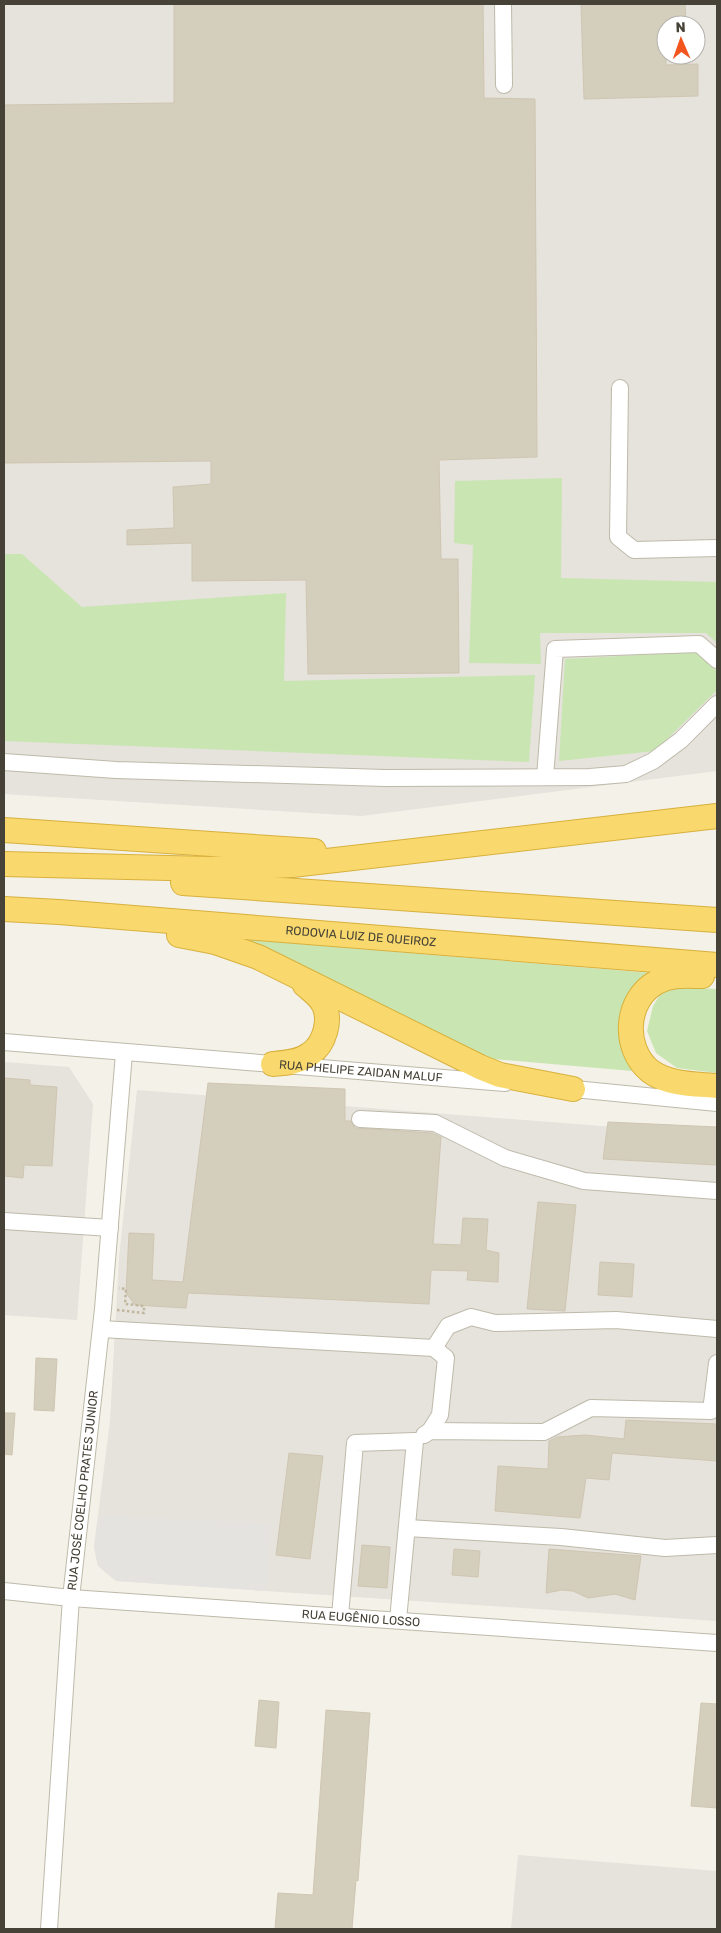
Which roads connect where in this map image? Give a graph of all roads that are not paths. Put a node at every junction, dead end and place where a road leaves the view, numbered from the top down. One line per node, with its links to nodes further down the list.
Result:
1 (503, 4): 2 (street)
2 (504, 85)
3 (620, 388): 4 (street)
4 (717, 548)
5 (717, 660): 8 (street)
6 (717, 704): 8 (street)
7 (4, 762): 8 (street)
8 (545, 777)
9 (717, 816): 11 (highway)
10 (4, 830): 11 (highway)
11 (376, 855): 12 (highway)
12 (4, 864)
13 (4, 870): 17 (highway)
14 (4, 909): 15 (highway, RODOVIA LUIZ DE QUEIROZ)
15 (59, 912): 16 (street); 18 (highway, RODOVIA LUIZ DE QUEIROZ); 19 (highway)
16 (4, 916)
17 (717, 920)
18 (717, 965)
19 (292, 974): 23 (highway); 25 (highway)
20 (717, 976): 24 (highway)
21 (4, 1042): 22 (street, RUA PHELIPE ZAIDAN MALUF)
22 (124, 1053): 23 (street, RUA PHELIPE ZAIDAN MALUF); 30 (street, RUA JOSÉ COELHO PRATES JUNIOR)
23 (273, 1064): 25 (street, RUA PHELIPE ZAIDAN MALUF)
24 (717, 1086)
25 (573, 1089): 26 (street, RUA PHELIPE ZAIDAN MALUF)
26 (717, 1103)
27 (360, 1119): 28 (street)
28 (717, 1191)
29 (4, 1221): 30 (street)
30 (110, 1228): 31 (street, RUA JOSÉ COELHO PRATES JUNIOR)
31 (101, 1329): 33 (street); 40 (street, RUA JOSÉ COELHO PRATES JUNIOR)
32 (717, 1329): 33 (street)
33 (434, 1348): 35 (street)
34 (717, 1363): 35 (street)
35 (430, 1431): 36 (street)
36 (415, 1441): 37 (street); 41 (street)
37 (407, 1528): 38 (street); 42 (street)
38 (717, 1545)
39 (4, 1592): 40 (street, RUA EUGÊNIO LOSSO)
40 (71, 1598): 41 (street, RUA EUGÊNIO LOSSO); 44 (street, RUA JOSÉ COELHO PRATES JUNIOR)
41 (340, 1616): 42 (street, RUA EUGÊNIO LOSSO)
42 (398, 1620): 43 (street, RUA EUGÊNIO LOSSO)
43 (717, 1643)
44 (49, 1929)

